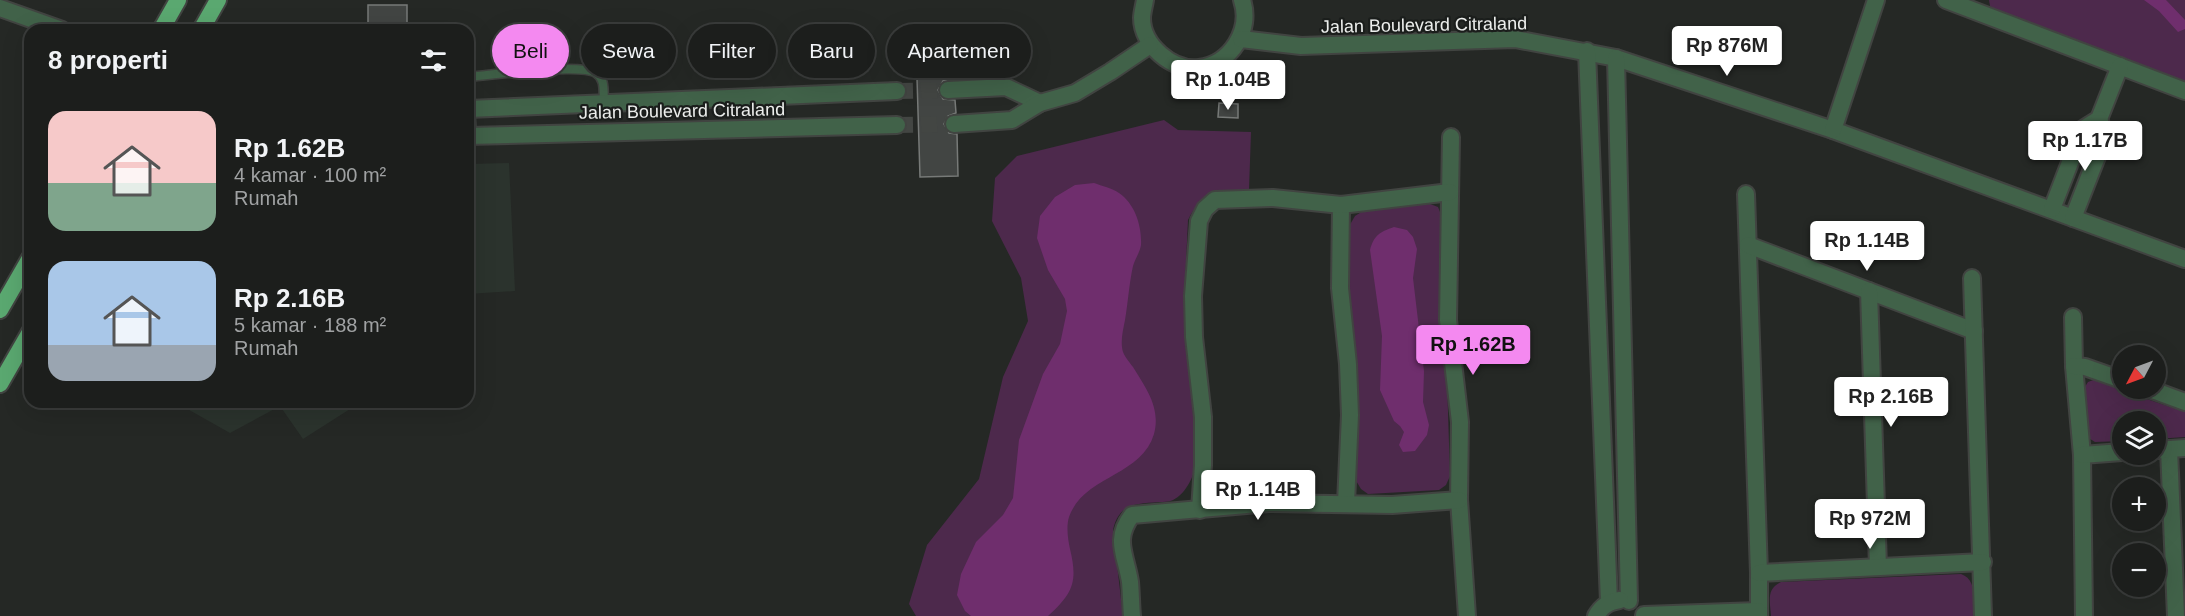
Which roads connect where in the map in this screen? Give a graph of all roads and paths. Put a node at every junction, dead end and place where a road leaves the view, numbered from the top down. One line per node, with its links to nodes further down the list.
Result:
1 (178, 0): 10 (highway)
2 (218, 0): 11 (highway)
3 (1145, 0): 13 (street)
4 (1242, 0): 12 (street)
5 (1876, 0): 27 (street)
6 (1946, 0): 7 (street)
7 (1974, 5): 16 (street)
8 (0, 8): 9 (street)
9 (45, 24)
10 (164, 24)
11 (204, 24)
12 (1241, 39): 13 (street); 14 (street, Jalan Boulevard Citraland)
13 (1150, 45): 22 (street)
14 (1587, 51): 15 (street, Jalan Boulevard Citraland); 31 (street)
15 (1616, 58): 27 (street, Jalan Boulevard Citraland); 30 (street)
16 (2120, 66): 20 (street); 24 (street)
17 (474, 77): 21 (lane)
18 (948, 90): 22 (street)
19 (897, 91): 21 (street, Jalan Boulevard Citraland)
20 (2185, 91)
21 (604, 103): 23 (street, Jalan Boulevard Citraland)
22 (1040, 103): 25 (street)
23 (474, 109)
24 (2099, 119): 35 (street); 36 (street)
25 (954, 124)
26 (897, 125): 28 (street, Jalan Boulevard Citraland)
27 (1833, 130): 35 (street, Jalan Boulevard Citraland)
28 (474, 136)
29 (1450, 137): 32 (street)
30 (1618, 173): 31 (street); 60 (street)
31 (1591, 174): 61 (street)
32 (1450, 192): 34 (street); 54 (street)
33 (1746, 195): 37 (street)
34 (1341, 205): 55 (street); 56 (street)
35 (2052, 209): 36 (street, Jalan Boulevard Citraland)
36 (2073, 218): 38 (street, Jalan Boulevard Citraland)
37 (1748, 245): 41 (street); 59 (street)
38 (2185, 259)
39 (24, 268): 42 (highway)
40 (1972, 278): 44 (street)
41 (1869, 291): 44 (street); 58 (street)
42 (0, 310)
43 (2073, 317): 46 (street)
44 (1974, 331): 57 (street)
45 (24, 342): 48 (highway)
46 (2074, 366): 47 (street); 53 (street)
47 (2112, 376)
48 (0, 384)
49 (2166, 395): 50 (street)
50 (2185, 402)
51 (2170, 449): 69 (street)
52 (2112, 453): 53 (street)
53 (2082, 455): 68 (street)
54 (1459, 500): 55 (street); 65 (street)
55 (1346, 502): 56 (street)
56 (1200, 510): 64 (street)
57 (1983, 562): 58 (street); 67 (street)
58 (1878, 567): 59 (street)
59 (1760, 573): 62 (street)
60 (1629, 601): 61 (street); 63 (street)
61 (1609, 602): 66 (street)
62 (1758, 614): 63 (street)
63 (1644, 615)
64 (1132, 616)
65 (1467, 616)
66 (1596, 616)
67 (1983, 616)
68 (2084, 616)
69 (2176, 616)

